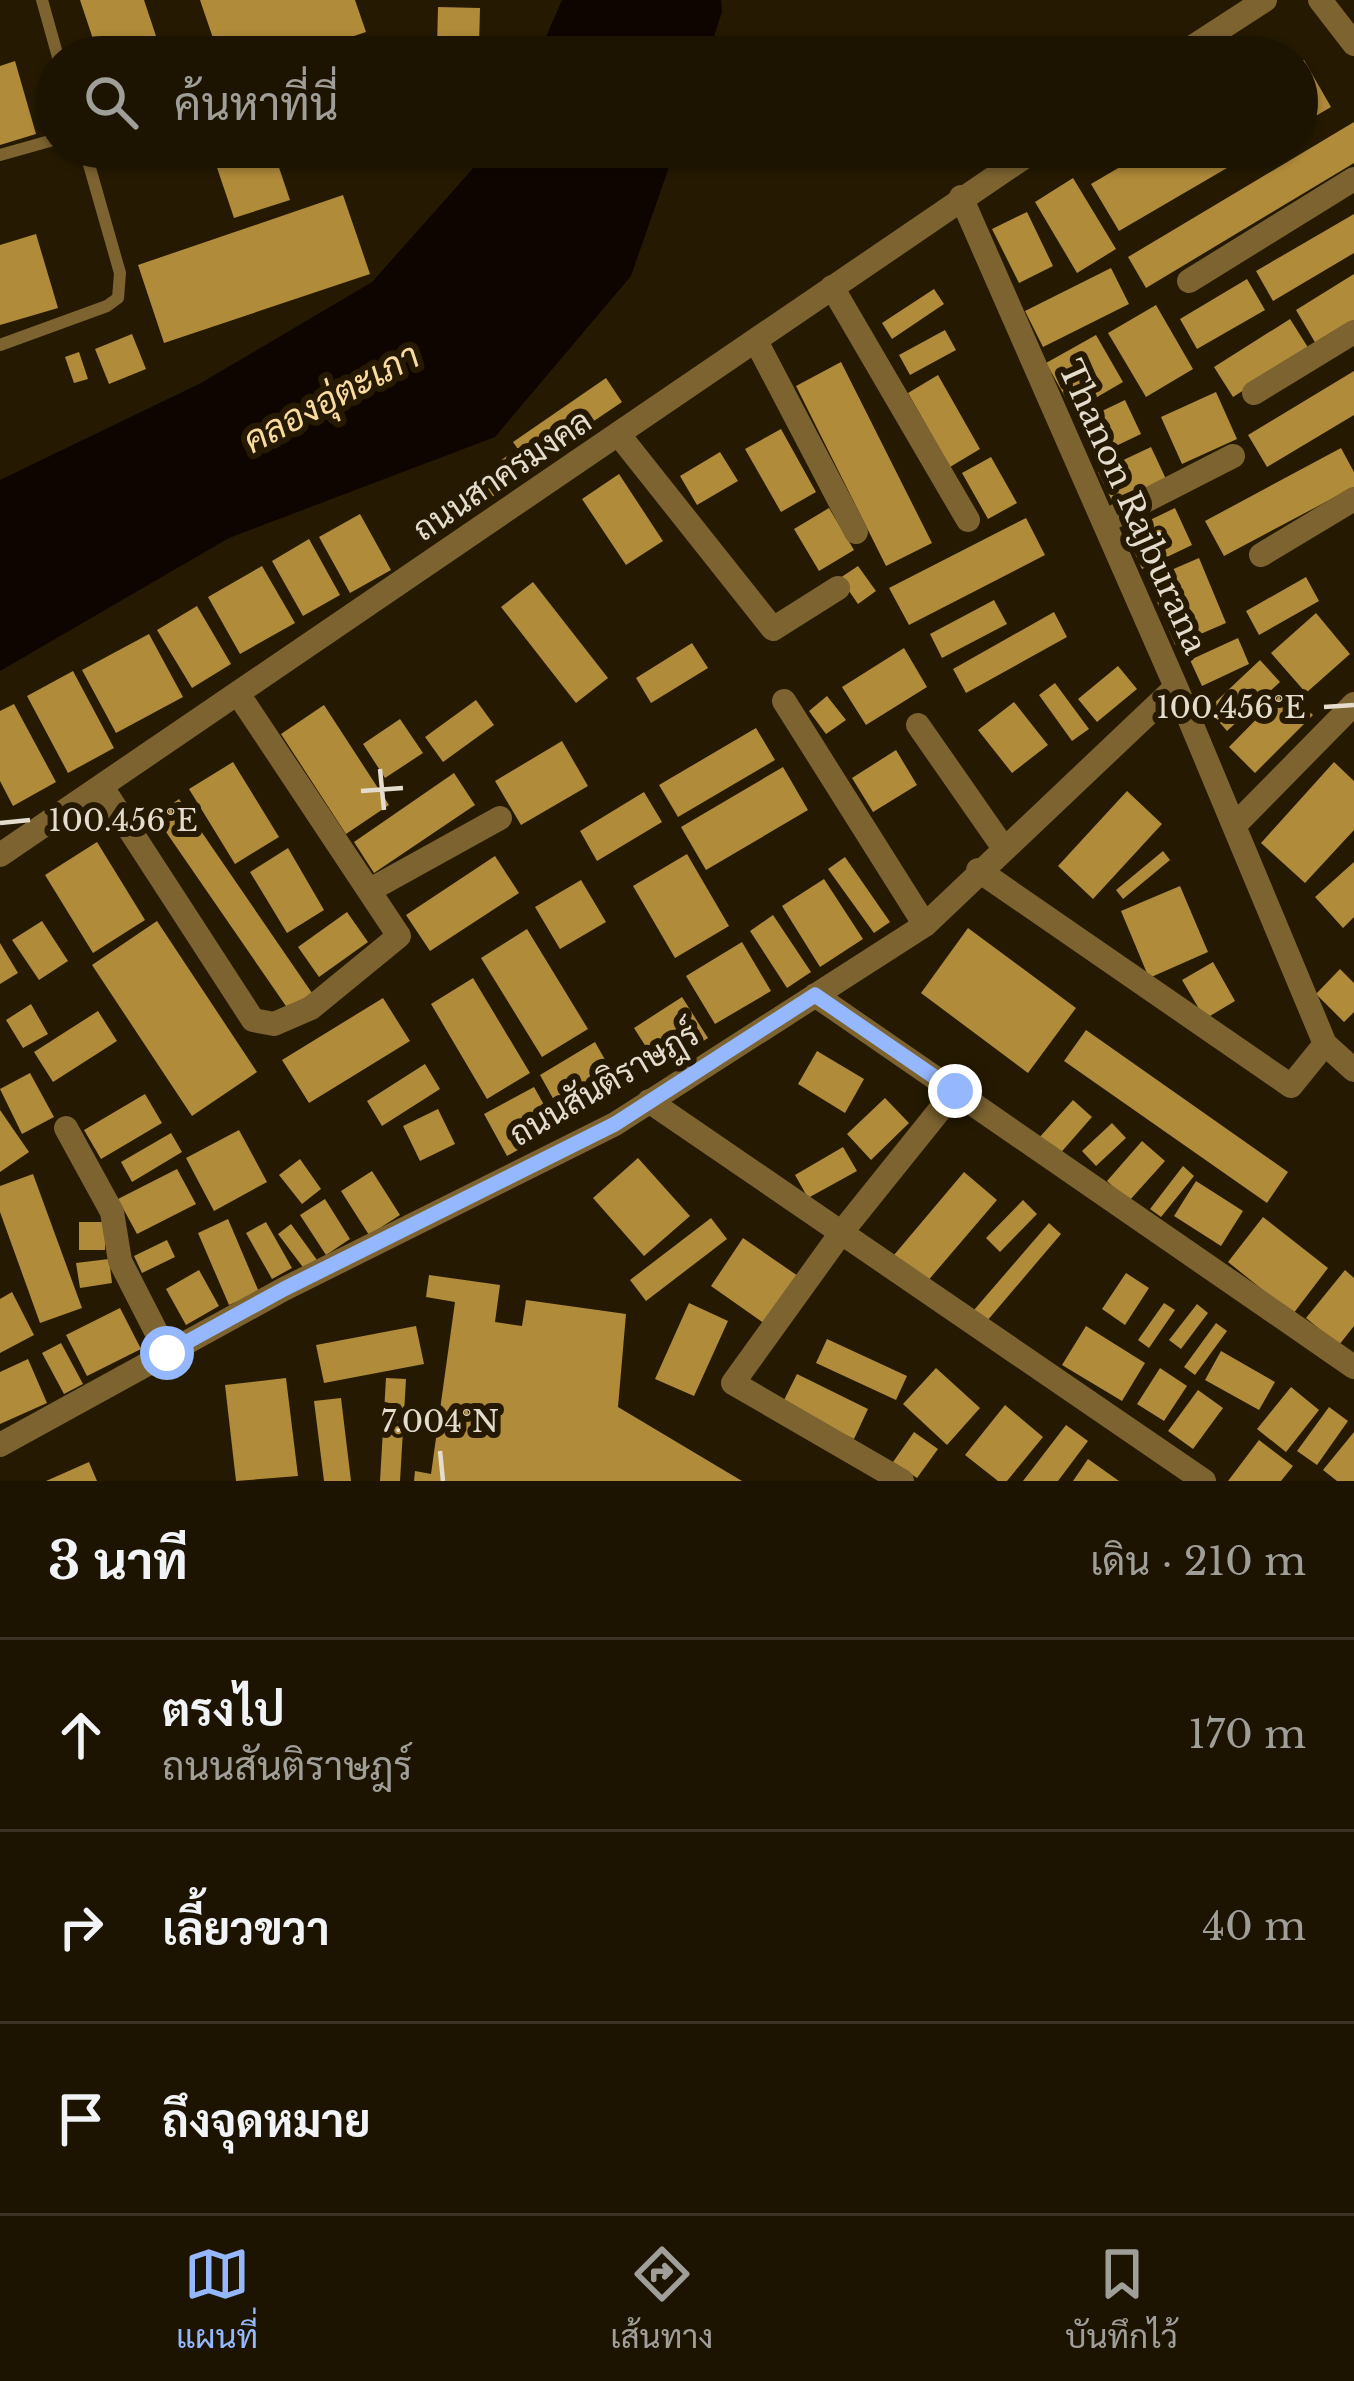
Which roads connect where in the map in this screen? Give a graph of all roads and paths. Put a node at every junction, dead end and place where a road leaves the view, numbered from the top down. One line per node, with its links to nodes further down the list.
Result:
1 (42, 0): 4 (lane)
2 (1265, 0): 5 (street)
3 (1320, 0): 6 (street)
4 (52, 36)
5 (1209, 36)
6 (1354, 44)
7 (36, 146): 8 (lane)
8 (0, 155)
9 (90, 168): 17 (lane)
10 (1007, 168): 12 (street, ถนนสาครมงคล)
11 (1354, 179): 13 (street)
12 (962, 197): 14 (street, ถนนสาครมงคล); 23 (street, Thanon Rajburana)
13 (1189, 281)
14 (832, 287): 16 (street, ถนนสาครมงคล); 22 (street)
15 (1354, 332): 18 (street)
16 (756, 341): 19 (street, ถนนสาครมงคล); 24 (street)
17 (0, 345)
18 (1253, 393)
19 (619, 435): 26 (street); 28 (street, ถนนสาครมงคล)
20 (1233, 456): 23 (street)
21 (1354, 499): 25 (street)
22 (968, 520)
23 (1104, 522): 27 (street, Thanon Rajburana)
24 (856, 532)
25 (1262, 555)
26 (838, 588)
27 (1175, 687): 34 (street, Thanon Rajburana); 35 (street, ถนนสันติราษฎร์)
28 (239, 695): 32 (street, ถนนสาครมงคล); 38 (street)
29 (784, 701): 39 (street)
30 (1349, 718): 34 (street)
31 (918, 725): 35 (street)
32 (101, 787): 36 (street, ถนนสาครมงคล); 38 (street)
33 (500, 818): 38 (street)
34 (1234, 826): 41 (street, Thanon Rajburana)
35 (1003, 847): 37 (street, ถนนสันติราษฎร์)
36 (0, 855)
37 (978, 870): 39 (street, ถนนสันติราษฎร์); 41 (street)
38 (370, 890)
39 (925, 925): 40 (street, ถนนสันติราษฎร์)
40 (815, 995): 43 (street); 44 (street, ถนนสันติราษฎร์)
41 (1325, 1044): 42 (street)
42 (1354, 1070)
43 (955, 1091): 46 (street); 48 (street)
44 (649, 1101): 46 (street); 47 (street, ถนนสันติราษฎร์)
45 (66, 1128): 47 (street)
46 (841, 1233): 50 (street); 51 (street)
47 (167, 1353): 49 (street, ถนนสันติราษฎร์)
48 (1354, 1367)
49 (0, 1445)
50 (902, 1481)
51 (1204, 1481)

